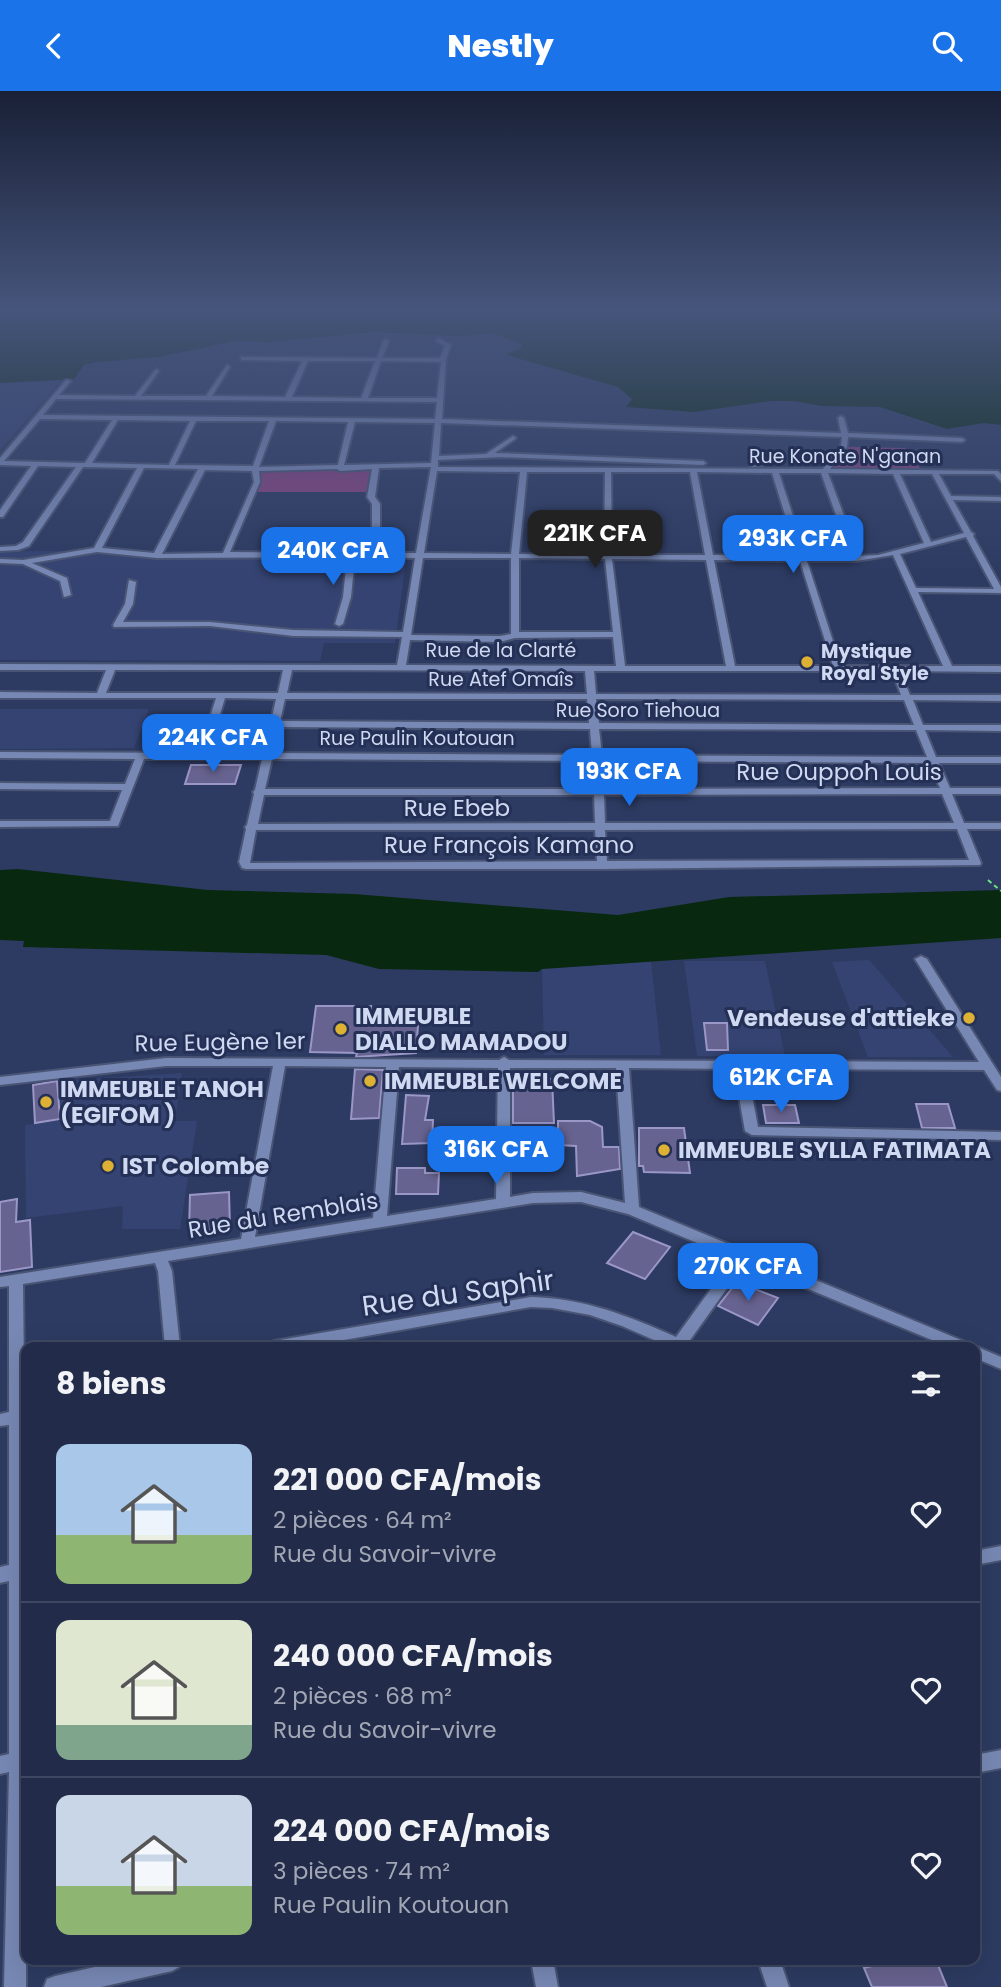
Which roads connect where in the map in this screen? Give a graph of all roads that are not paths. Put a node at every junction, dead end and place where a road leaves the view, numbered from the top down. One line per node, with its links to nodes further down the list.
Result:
1 (53, 399): 6 (street)
2 (182, 399): 9 (street)
3 (327, 399): 12 (street)
4 (401, 399): 5 (street)
5 (441, 400): 14 (street)
6 (39, 417): 7 (street); 20 (street)
7 (116, 418): 9 (street); 23 (street)
8 (841, 418): 15 (street)
9 (172, 419): 10 (street)
10 (194, 419): 11 (street); 25 (street)
11 (273, 420): 12 (street); 28 (street)
12 (319, 420): 13 (street)
13 (352, 421): 14 (street); 29 (street)
14 (439, 421): 15 (street); 22 (street)
15 (845, 435): 17 (street); 35 (street)
16 (513, 438): 18 (street)
17 (962, 440)
18 (488, 455): 19 (street); 22 (street)
19 (775, 461)
20 (0, 463): 21 (street)
21 (36, 464): 23 (street); 41 (street)
22 (434, 464): 27 (street); 30 (street, Rue Konate N'ganan); 51 (street)
23 (84, 465): 24 (street); 45 (street)
24 (142, 466): 25 (street); 46 (street)
25 (171, 467): 26 (street)
26 (202, 468): 28 (street); 49 (street)
27 (376, 468): 29 (street); 43 (street)
28 (255, 469): 29 (street); 48 (street)
29 (340, 469)
30 (524, 470): 31 (street, Rue Konate N'ganan); 52 (street)
31 (608, 470): 33 (street, Rue Konate N'ganan); 53 (street)
32 (998, 470): 37 (street, Rue Konate N'ganan); 38 (street, Rue Konate N'ganan)
33 (694, 471): 34 (street, Rue Konate N'ganan); 54 (street)
34 (775, 472): 35 (street, Rue Konate N'ganan); 55 (street)
35 (824, 472): 36 (street, Rue Konate N'ganan); 56 (street)
36 (896, 473): 37 (street, Rue Konate N'ganan); 44 (street)
37 (935, 473): 39 (street)
38 (1001, 479)
39 (950, 498): 40 (street); 42 (street)
40 (1001, 499)
41 (0, 515)
42 (970, 534): 44 (street); 61 (street)
43 (376, 538)
44 (928, 544): 47 (street)
45 (0, 549)
46 (97, 550): 49 (street); 58 (street)
47 (896, 553): 56 (street); 60 (street)
48 (226, 554): 49 (street); 50 (street)
49 (157, 555)
50 (351, 555): 51 (street); 63 (street)
51 (420, 555): 52 (street); 66 (street)
52 (515, 556): 53 (street); 65 (street)
53 (608, 556): 54 (street); 64 (street)
54 (710, 557): 55 (street); 73 (street)
55 (803, 558): 56 (street); 74 (street)
56 (856, 559)
57 (0, 561): 58 (street)
58 (23, 562): 62 (street)
59 (132, 582): 66 (street)
60 (914, 590): 61 (street); 76 (street)
61 (1000, 591)
62 (67, 595)
63 (339, 624)
64 (617, 634): 65 (street); 72 (street)
65 (515, 635): 66 (street)
66 (406, 636): 70 (street)
67 (0, 667): 68 (street, Rue de la Clarté)
68 (112, 667): 69 (street, Rue de la Clarté); 79 (street)
69 (288, 667): 70 (street, Rue de la Clarté); 81 (street, Rue François Kamano)
70 (401, 668): 71 (street, Rue de la Clarté)
71 (589, 668): 72 (street, Rue de la Clarté); 82 (street)
72 (621, 668): 73 (street, Rue de la Clarté)
73 (731, 669): 74 (street, Rue de la Clarté)
74 (838, 669): 75 (street, Rue de la Clarté)
75 (895, 669): 76 (street, Rue de la Clarté); 83 (street)
76 (949, 669): 77 (street, Rue de la Clarté)
77 (1001, 669)
78 (0, 695): 79 (street, Rue Atef Omaîs)
79 (100, 695): 80 (street, Rue Atef Omaîs)
80 (221, 696): 81 (street, Rue Atef Omaîs); 91 (street)
81 (282, 696): 82 (street, Rue Atef Omaîs); 85 (street, Rue François Kamano)
82 (592, 697): 83 (street, Rue Atef Omaîs); 86 (street)
83 (907, 697): 84 (street, Rue Atef Omaîs); 87 (street)
84 (1001, 698)
85 (274, 724): 86 (street, Rue Soro Tiehoua); 92 (street, Rue François Kamano)
86 (594, 728): 87 (street, Rue Soro Tiehoua); 93 (street)
87 (919, 728): 88 (street, Rue Soro Tiehoua); 94 (street)
88 (1001, 728)
89 (0, 755): 90 (street, Rue Paulin Koutouan)
90 (141, 755): 91 (street, Rue Paulin Koutouan); 97 (street)
91 (203, 755): 92 (street, Rue Paulin Koutouan)
92 (268, 755): 93 (street, Rue Paulin Koutouan); 100 (street, Rue François Kamano)
93 (597, 756): 94 (street, Rue Paulin Koutouan); 101 (street)
94 (932, 759): 95 (street, Rue Paulin Koutouan); 98 (street)
95 (1001, 760)
96 (0, 786): 97 (street)
97 (128, 787): 102 (street)
98 (946, 791): 99 (street, Rue Ouppoh Louis); 101 (street, Rue Ouppoh Louis); 103 (street)
99 (1001, 791)
100 (258, 792): 101 (street, Rue Ouppoh Louis); 105 (street, Rue François Kamano)
101 (599, 793): 106 (street)
102 (0, 824)
103 (960, 826): 104 (street, Rue Ebeb); 106 (street, Rue Ebeb); 107 (street, Rue François Kamano)
104 (1001, 826)
105 (250, 827): 106 (street, Rue Ebeb); 107 (street, Rue François Kamano)
106 (601, 827): 107 (street)
107 (602, 866)
108 (921, 960): 114 (street)
109 (504, 1061): 111 (street, Rue Eugène 1er); 112 (street, Rue Eugène 1er); 118 (street)
110 (280, 1062): 111 (street, Rue Eugène 1er); 115 (street, Rue Eugène 1er); 121 (street)
111 (393, 1062): 120 (street)
112 (622, 1063): 113 (street, Rue Eugène 1er); 119 (street)
113 (740, 1066): 114 (street, Rue Eugène 1er); 117 (street)
114 (987, 1066): 116 (street)
115 (0, 1081)
116 (1001, 1087)
117 (1001, 1136)
118 (503, 1202): 119 (street, Rue du Remblais); 120 (street, Rue du Remblais)
119 (632, 1210): 122 (street, Rue du Remblais)
120 (380, 1222): 121 (street, Rue du Remblais)
121 (247, 1243): 123 (street, Rue du Remblais)
122 (733, 1253): 128 (street); 129 (street, Rue du Remblais)
123 (160, 1258): 124 (street, Rue du Remblais); 125 (street)
124 (8, 1280): 132 (street)
125 (172, 1342)
126 (303, 1342): 127 (street, Rue du Saphir)
127 (667, 1342)
128 (682, 1342)
129 (952, 1342)
130 (980, 1354): 131 (street)
131 (1001, 1363)
132 (8, 1419): 135 (street)
133 (1001, 1553): 134 (street)
134 (980, 1557)
135 (9, 1573): 137 (street)
136 (1001, 1759): 138 (street)
137 (15, 1762): 142 (street)
138 (980, 1764)
139 (150, 1965): 143 (street)
140 (543, 1965): 144 (street)
141 (771, 1965): 145 (street)
142 (15, 1987)
143 (55, 1987)
144 (547, 1987)
145 (778, 1987)

